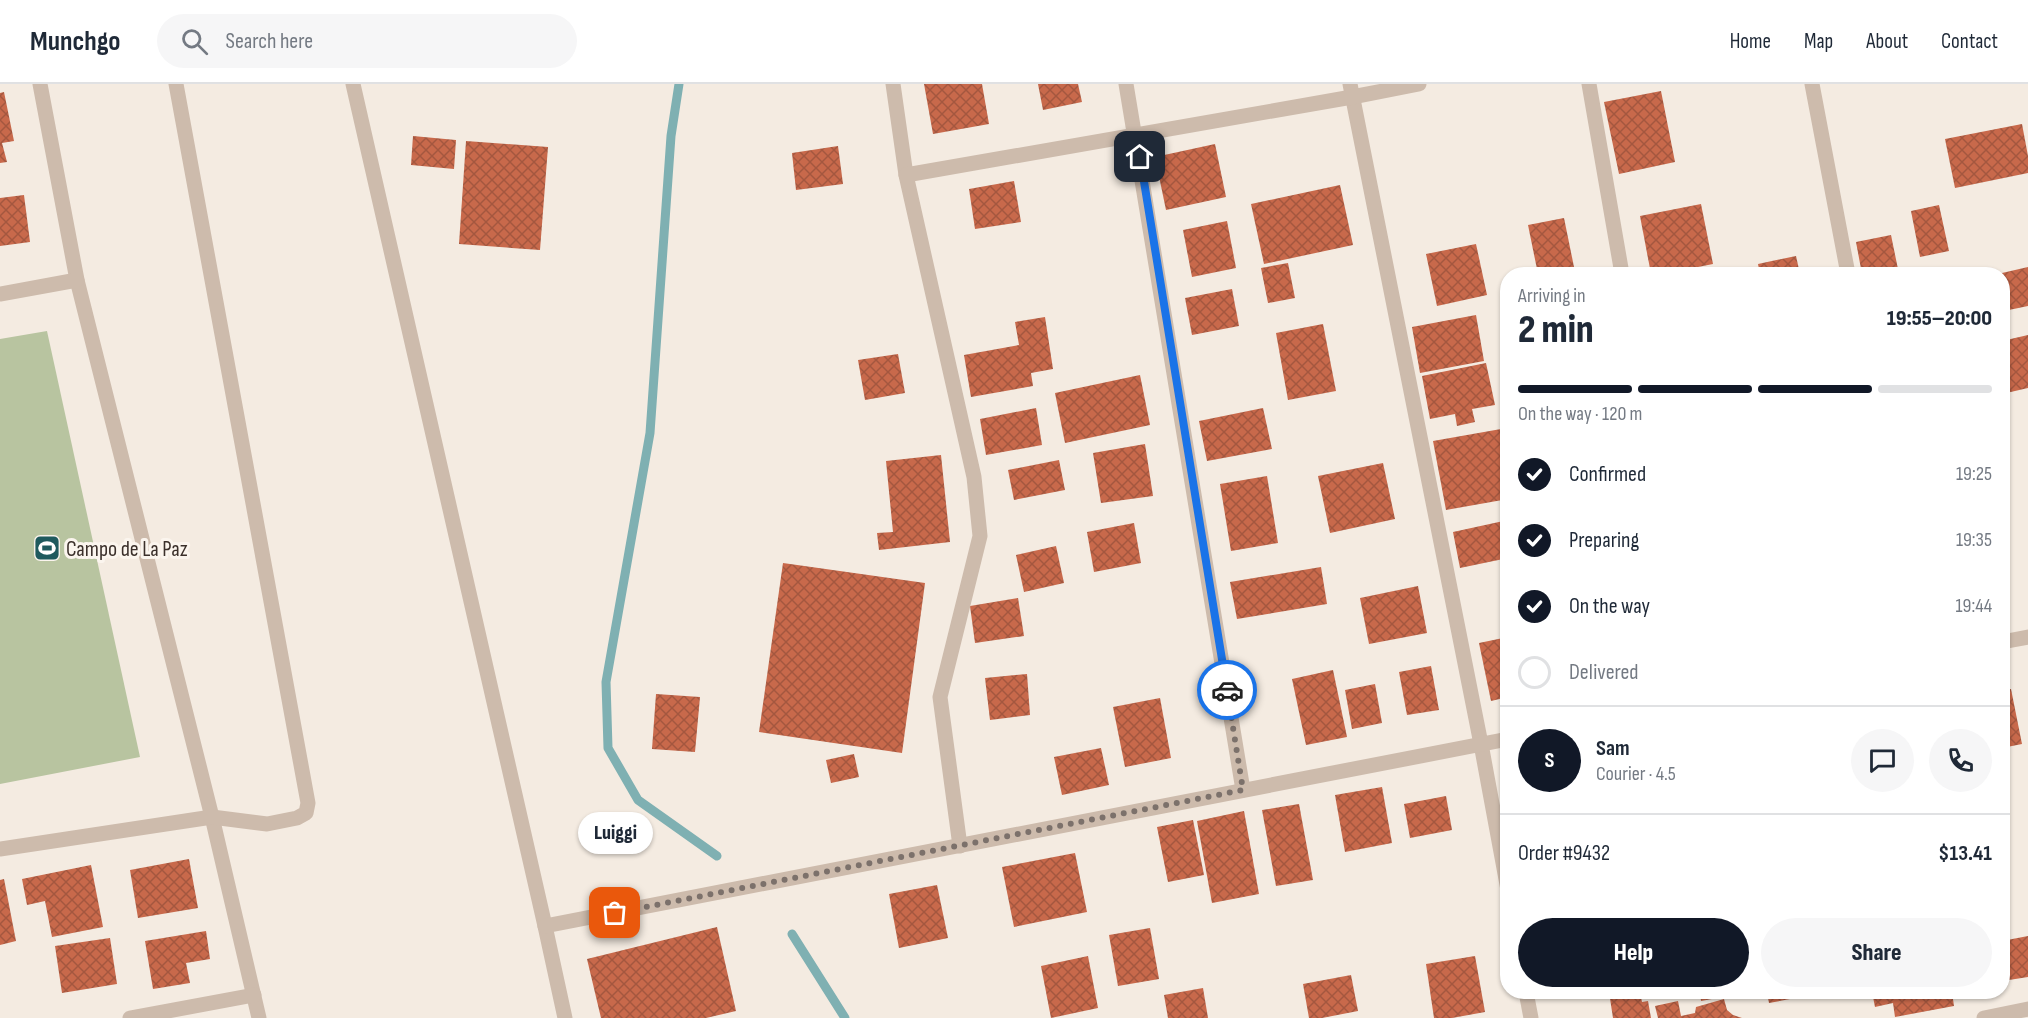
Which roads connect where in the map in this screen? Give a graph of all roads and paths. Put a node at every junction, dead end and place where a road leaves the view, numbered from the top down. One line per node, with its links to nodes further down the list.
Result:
1 (40, 84): 14 (street)
2 (176, 84): 21 (street)
3 (353, 84): 25 (street)
4 (892, 84): 11 (street)
5 (1126, 84): 10 (street)
6 (1419, 84): 9 (street)
7 (1589, 84): 12 (street)
8 (1812, 84): 13 (street)
9 (1351, 91): 10 (street); 19 (street)
10 (1136, 134): 11 (street); 20 (street)
11 (906, 175): 22 (street)
12 (1621, 267)
13 (1847, 267)
14 (77, 279): 15 (street); 21 (street)
15 (0, 294)
16 (2028, 637): 17 (street)
17 (2010, 640)
18 (1500, 740): 19 (street)
19 (1481, 744): 20 (street); 23 (street)
20 (1243, 790): 22 (street)
21 (212, 817): 24 (street); 26 (street)
22 (960, 846): 25 (street)
23 (1500, 847)
24 (0, 849)
25 (545, 926): 31 (street)
26 (254, 995): 29 (street); 30 (street)
27 (1527, 999): 32 (street)
28 (2028, 1009): 33 (street)
29 (130, 1018)
30 (259, 1018)
31 (565, 1018)
32 (1531, 1018)
33 (1984, 1018)

